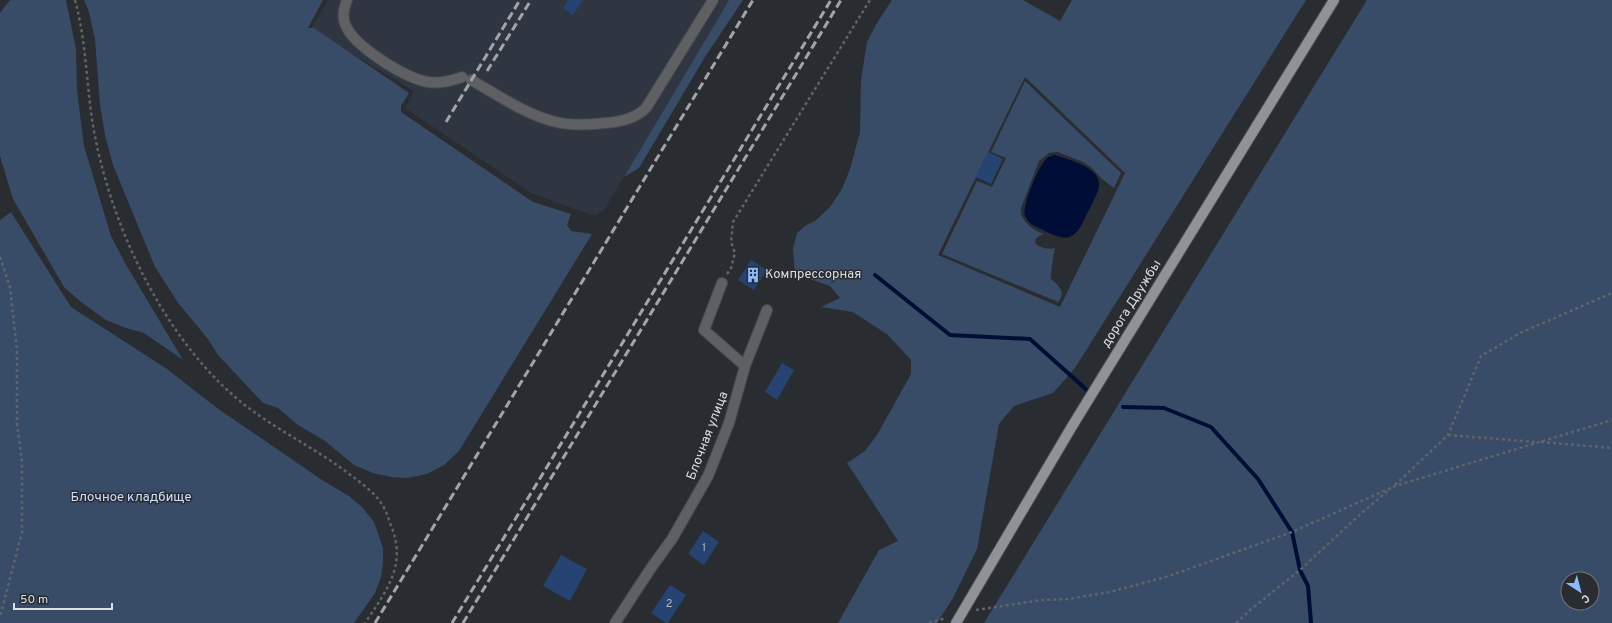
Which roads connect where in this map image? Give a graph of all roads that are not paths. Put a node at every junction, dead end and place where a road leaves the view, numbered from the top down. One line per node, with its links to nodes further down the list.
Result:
1 (347, 0): 2 (street)
2 (713, 0)
3 (1334, 0): 8 (main road, дорога Дружбы)
4 (722, 283): 6 (street)
5 (767, 310): 6 (street, Блочная улица)
6 (745, 366): 7 (street, Блочная улица)
7 (615, 623)
8 (956, 623)

